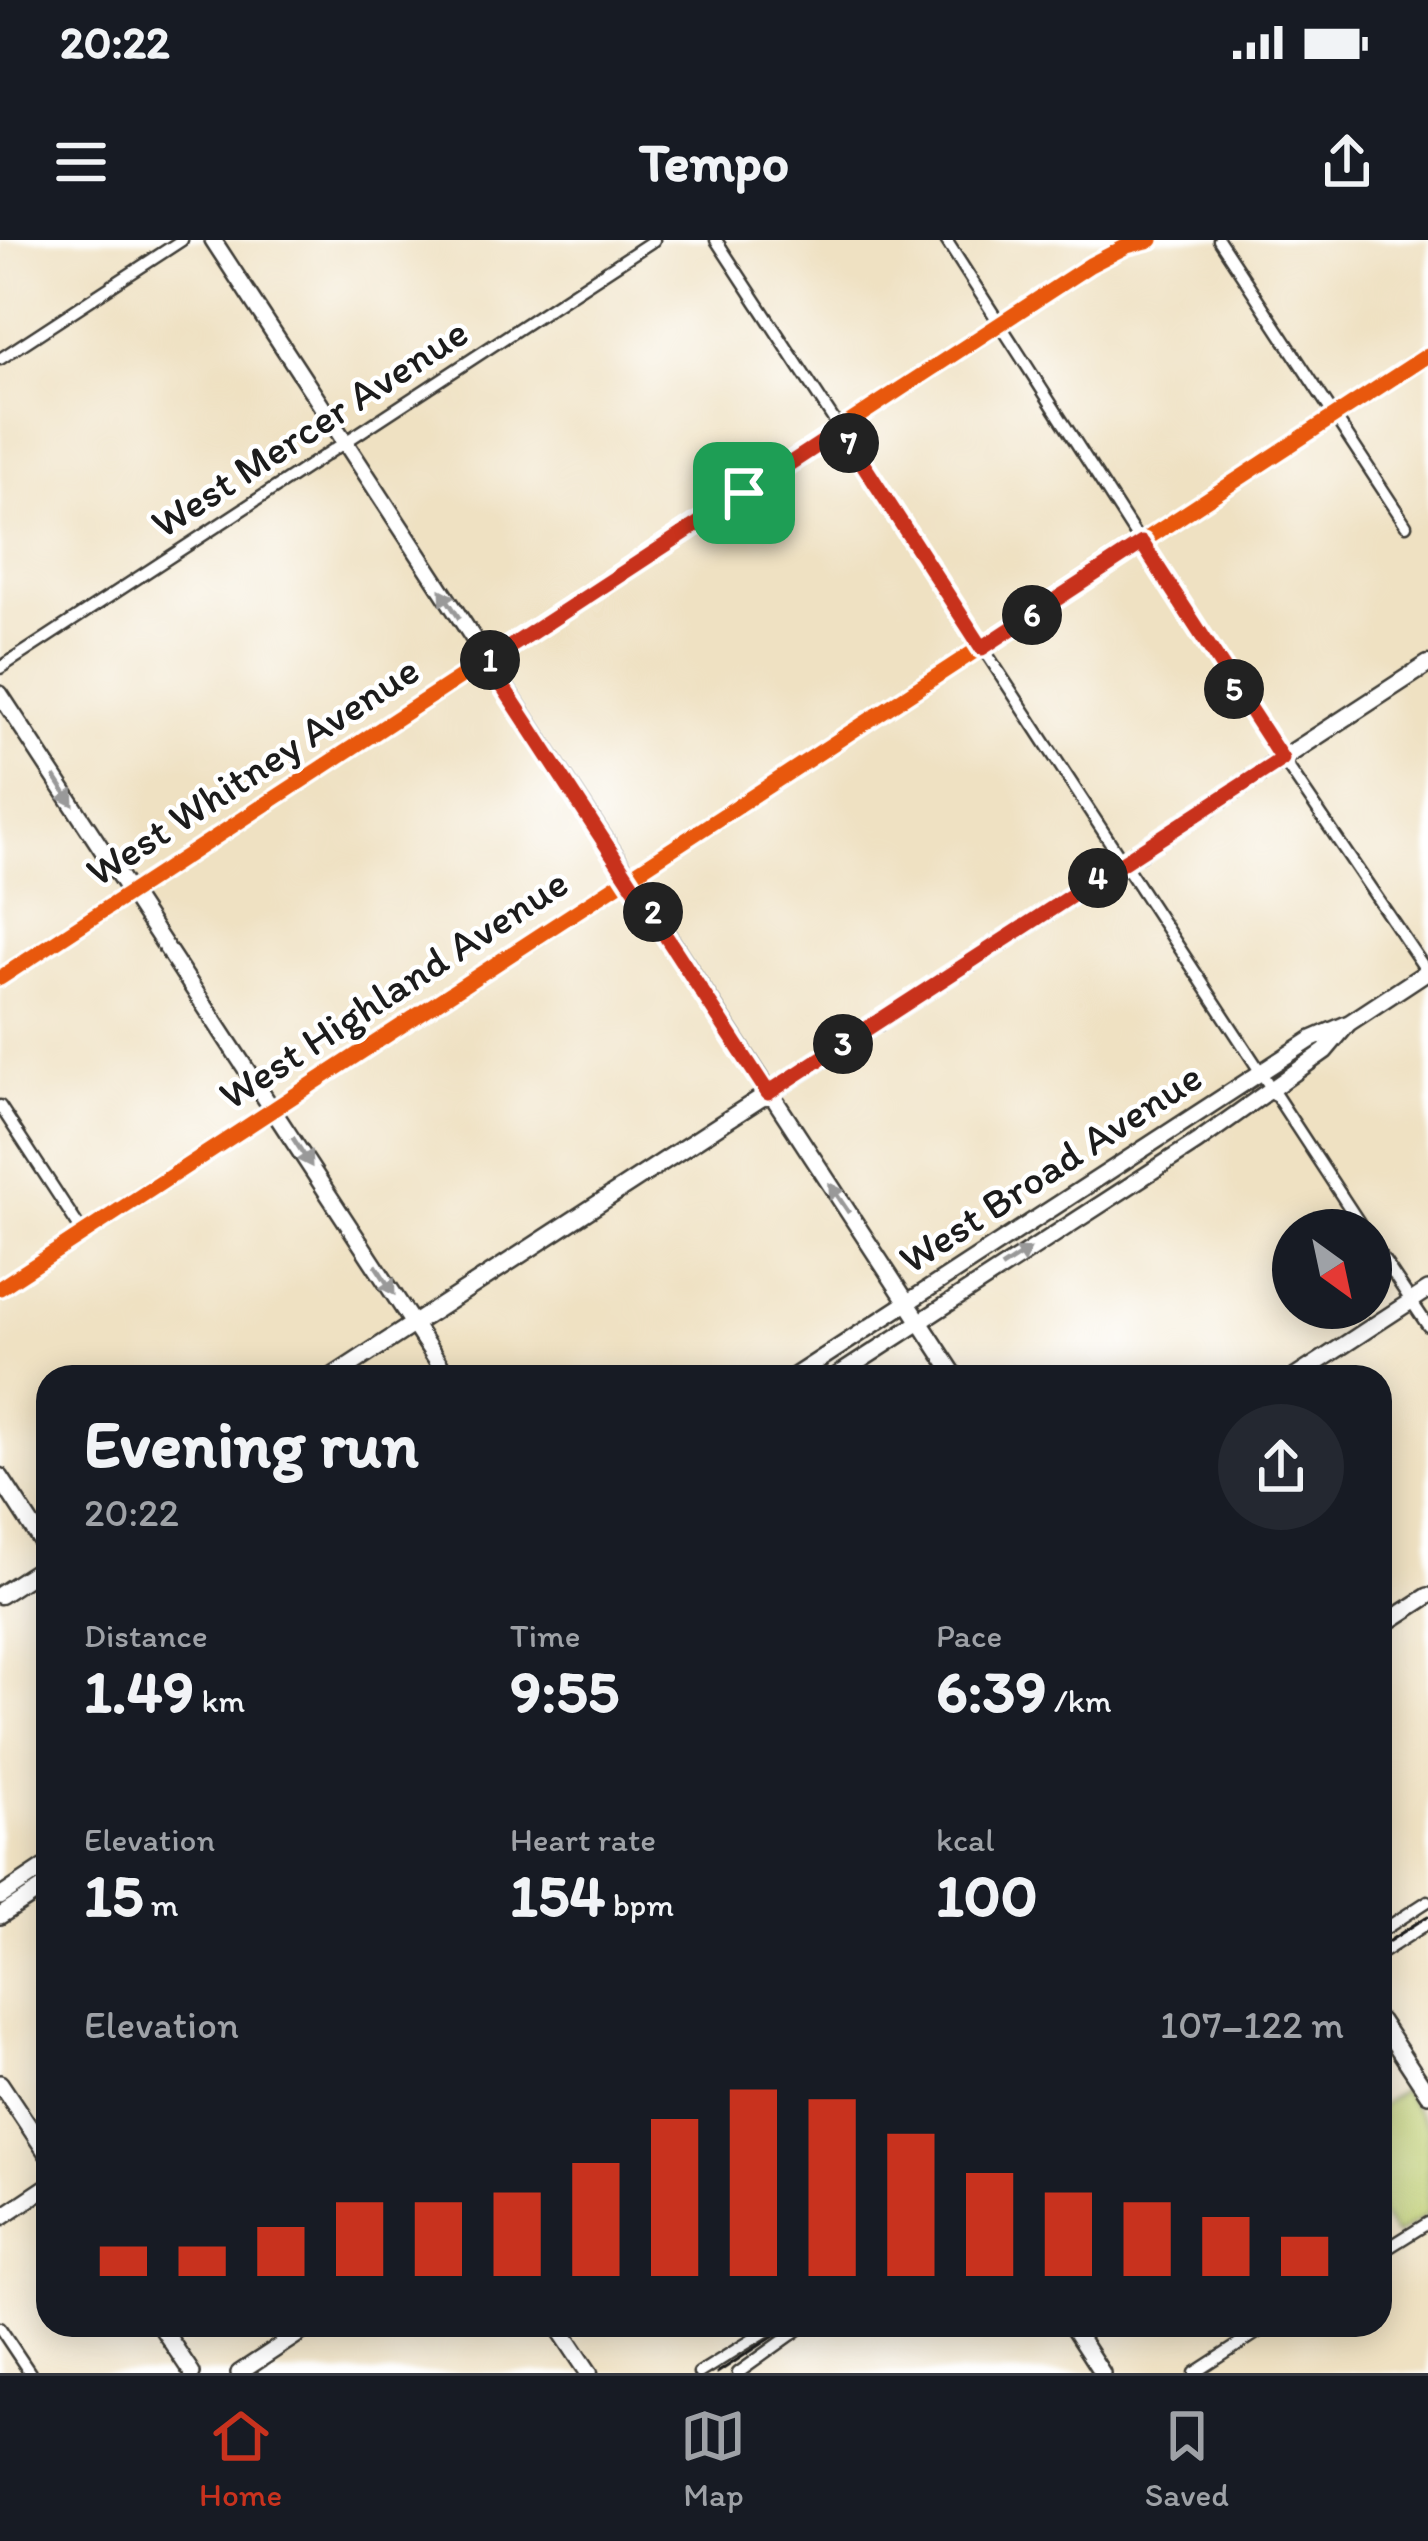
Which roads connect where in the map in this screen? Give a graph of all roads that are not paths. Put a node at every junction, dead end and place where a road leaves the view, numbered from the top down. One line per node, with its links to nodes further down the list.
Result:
1 (182, 240): 10 (street)
2 (213, 240): 13 (main road)
3 (654, 240): 13 (street, West Mercer Avenue)
4 (716, 240): 12 (street)
5 (946, 240): 8 (street)
6 (1151, 240): 8 (street, West Whitney Avenue)
7 (1219, 240): 11 (street)
8 (1001, 325): 12 (street, West Whitney Avenue); 15 (street)
9 (1428, 355): 11 (main road, West Highland Avenue)
10 (0, 358)
11 (1335, 415): 14 (street); 15 (main road, West Highland Avenue)
12 (841, 430): 16 (street); 17 (street, West Whitney Avenue)
13 (346, 443): 17 (main road, one-way to 13); 19 (street, West Mercer Avenue)
14 (1406, 525)
15 (1142, 543): 16 (main road, West Highland Avenue); 21 (street)
16 (982, 648): 22 (street); 23 (main road, West Highland Avenue)
17 (487, 662): 23 (main road); 24 (street, West Whitney Avenue)
18 (1428, 664): 21 (main road)
19 (0, 668)
20 (0, 694): 24 (main road, one-way to 24)
21 (1282, 759): 22 (main road); 25 (street)
22 (1122, 864): 28 (street); 30 (main road)
23 (629, 877): 30 (main road); 32 (main road, West Highland Avenue)
24 (131, 892): 26 (street, West Whitney Avenue); 32 (main road)
25 (1428, 972): 27 (main road, West Broad Avenue)
26 (0, 978)
27 (1349, 1023): 28 (main road, West Broad Avenue); 29 (main road, West Broad Avenue)
28 (1261, 1073): 29 (street); 39 (main road, West Broad Avenue)
29 (1271, 1090): 33 (street); 40 (main road, West Broad Avenue, one-way to 29)
30 (768, 1093): 39 (main road, one-way to 30); 41 (main road)
31 (0, 1106): 34 (street)
32 (273, 1109): 34 (main road, West Highland Avenue); 41 (main road, one-way to 41)
33 (1350, 1209)
34 (83, 1233): 36 (main road, West Highland Avenue)
35 (1392, 1272): 38 (street)
36 (0, 1288)
37 (1428, 1290): 38 (main road)
38 (1411, 1300): 42 (street); 48 (main road)
39 (907, 1302): 40 (main road); 45 (main road, West Broad Avenue)
40 (919, 1322): 46 (main road, West Broad Avenue); 47 (main road)
41 (413, 1324): 43 (main road); 44 (main road)
42 (1428, 1326)
43 (350, 1365)
44 (440, 1365)
45 (811, 1365)
46 (853, 1365)
47 (948, 1365)
48 (1312, 1365)
49 (0, 1478): 50 (main road)
50 (36, 1533)
51 (36, 1572): 52 (main road)
52 (0, 1595)
53 (1428, 1596): 54 (main road)
54 (1392, 1620)
55 (36, 1873): 57 (main road)
56 (36, 1893): 59 (main road)
57 (0, 1897)
58 (1428, 1901): 61 (street)
59 (0, 1916)
60 (1428, 1923): 62 (street)
61 (1392, 1924)
62 (1392, 1946)
63 (1392, 2039): 65 (main road)
64 (0, 2083): 66 (main road)
65 (1428, 2094)
66 (36, 2138)
67 (36, 2194): 68 (main road)
68 (0, 2218)
69 (1428, 2222): 70 (street)
70 (1392, 2245)
71 (0, 2328): 79 (street)
72 (168, 2337): 80 (main road)
73 (294, 2337): 81 (main road)
74 (565, 2337): 82 (main road)
75 (757, 2337): 83 (street)
76 (788, 2337): 84 (street)
77 (1079, 2337): 85 (main road)
78 (1250, 2337): 86 (street)
79 (30, 2373)
80 (192, 2373)
81 (239, 2373)
82 (589, 2373)
83 (699, 2373)
84 (738, 2373)
85 (1102, 2373)
86 (1195, 2373)

